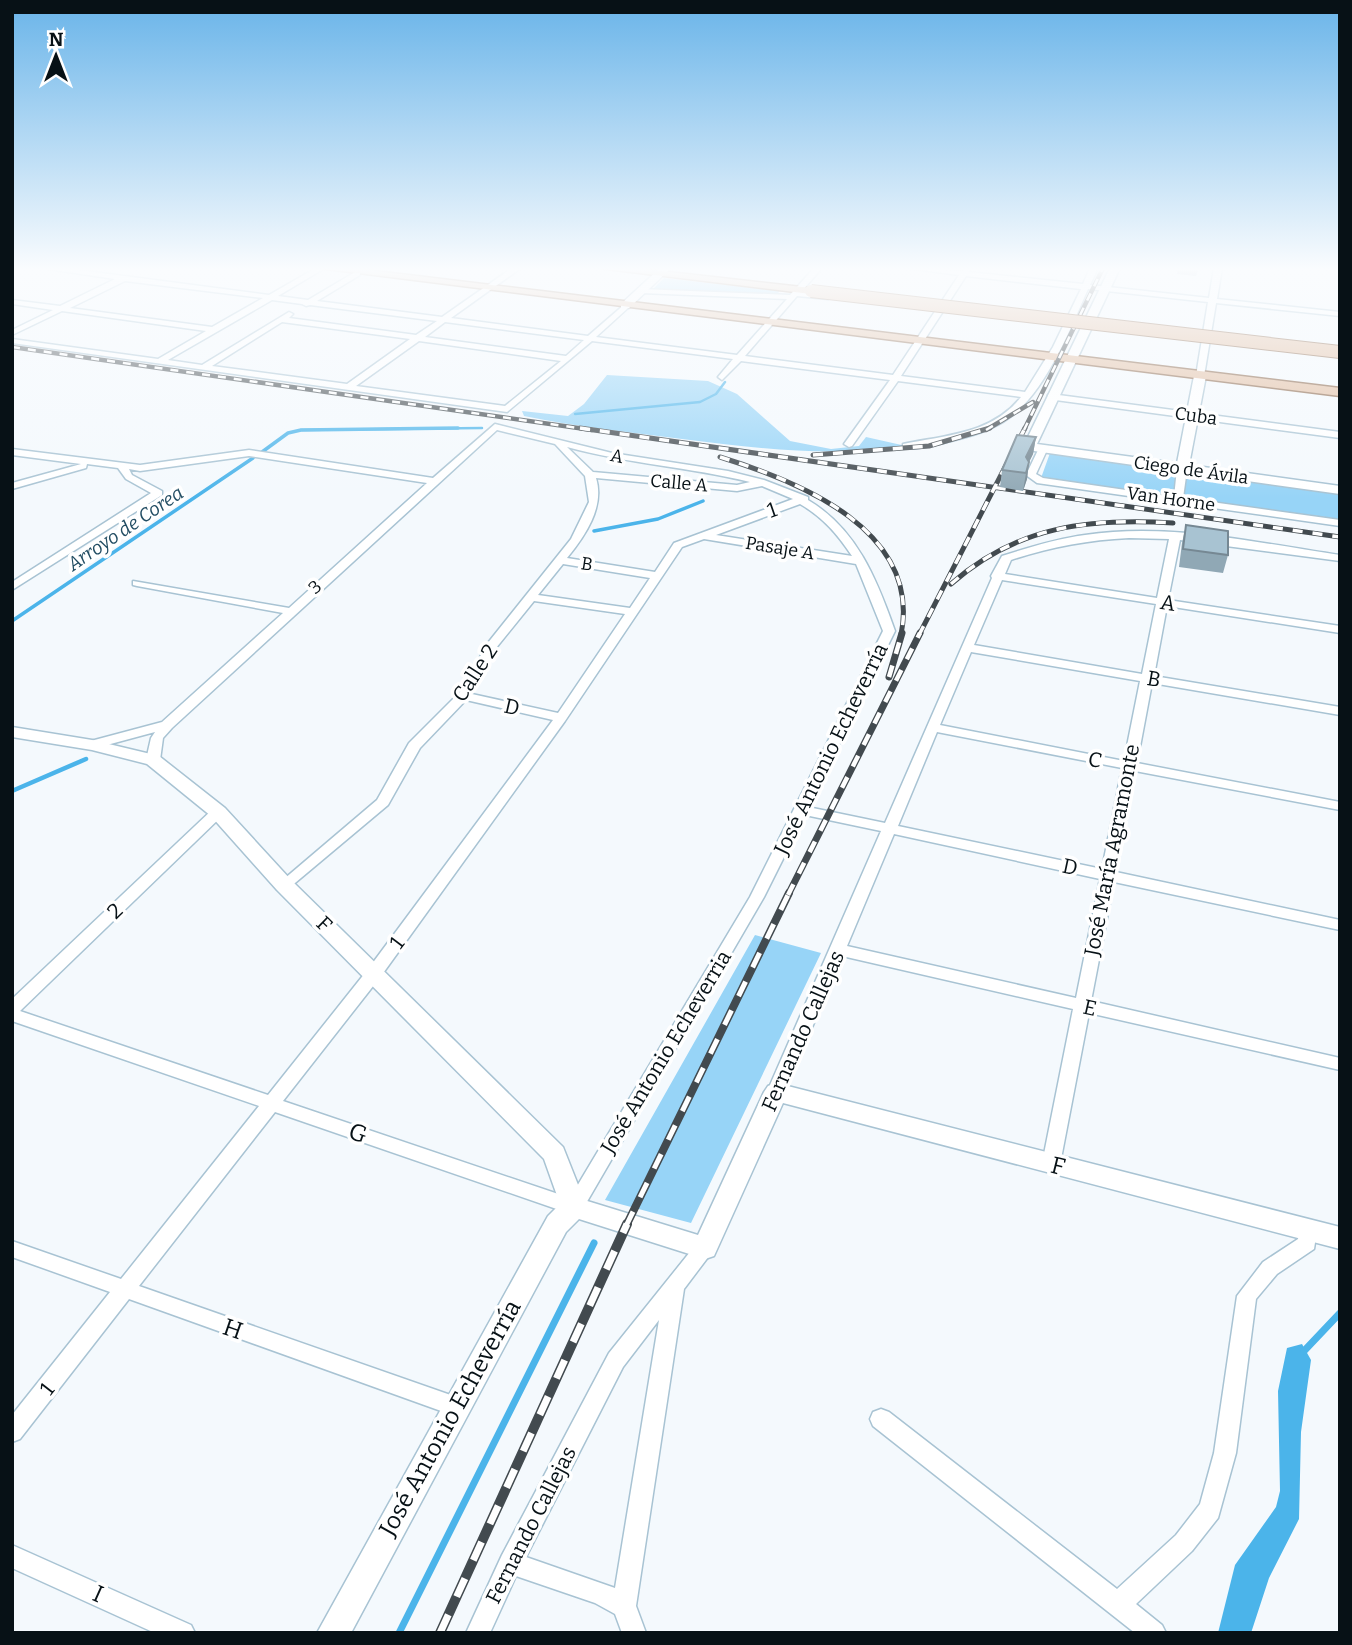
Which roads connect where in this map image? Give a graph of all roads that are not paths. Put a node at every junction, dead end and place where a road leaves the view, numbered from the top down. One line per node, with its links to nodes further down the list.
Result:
1 (40, 345): 21 (street)
2 (188, 345): 21 (street)
3 (239, 345): 22 (street)
4 (408, 345): 26 (street)
5 (466, 345): 19 (street)
6 (584, 345): 19 (street)
7 (635, 345): 17 (street)
8 (750, 345): 17 (street)
9 (919, 345): 25 (street)
10 (943, 345): 18 (main road)
11 (1055, 345): 18 (street)
12 (1079, 345): 20 (street)
13 (1205, 345): 23 (street)
14 (1283, 345): 16 (main road, bridge)
15 (1288, 345): 16 (street)
16 (1340, 351)
17 (738, 358): 24 (street); 25 (street)
18 (1048, 358): 20 (main road); 28 (street)
19 (568, 359): 26 (street)
20 (1072, 360): 23 (main road); 29 (street)
21 (160, 361): 22 (street)
22 (204, 366): 26 (street)
23 (1200, 376): 27 (main road); 30 (street)
24 (722, 377)
25 (896, 378): 28 (street); 34 (street)
26 (347, 388)
27 (1340, 392)
28 (1027, 395): 35 (street)
29 (1051, 397): 30 (street, Cuba); 36 (street)
30 (1192, 415): 32 (street, Cuba); 40 (street)
31 (495, 427): 33 (street, A); 42 (street, 3)
32 (1340, 435)
33 (553, 439): 41 (street); 43 (street, A)
34 (849, 444)
35 (906, 446)
36 (1042, 450): 40 (street, Ciego de Ávila); 47 (street, Van Horne)
37 (12, 452): 38 (street)
38 (92, 464): 39 (street); 44 (street)
39 (122, 467): 42 (street); 57 (street)
40 (1182, 469): 45 (street, Ciego de Ávila); 47 (street)
41 (590, 475): 43 (street, Calle A); 52 (street, Calle 2)
42 (433, 481): 60 (street, 3)
43 (767, 482): 46 (street, A)
44 (12, 486)
45 (1340, 490)
46 (804, 499): 49 (street, 1); 53 (street, José Antonio Echeverría)
47 (1178, 501): 48 (street, Van Horne)
48 (1340, 523)
49 (699, 535): 53 (street, Pasaje A); 54 (street, 1)
50 (1175, 536): 51 (street, Fernando Callejas); 55 (street, Fernando Callejas); 59 (street, José María Agramonte)
51 (1340, 558)
52 (559, 560): 54 (street, B); 58 (street, Calle 2)
53 (861, 561): 75 (street, José Antonio Echeverría)
54 (655, 575): 61 (street, 1)
55 (996, 576): 59 (street, A); 63 (street, Fernando Callejas)
56 (137, 583): 60 (street)
57 (12, 587)
58 (531, 597): 61 (street); 65 (street, Calle 2)
59 (1162, 602): 62 (street, A); 64 (street, José María Agramonte)
60 (289, 611): 68 (street, 3)
61 (632, 612): 67 (street, 1)
62 (1340, 630)
63 (968, 648): 64 (street, B); 69 (street, Fernando Callejas)
64 (1147, 678): 66 (street, B); 73 (street, José María Agramonte)
65 (463, 696): 67 (street, D); 79 (street, Calle 2)
66 (1340, 711)
67 (561, 718): 83 (street, 1)
68 (167, 725): 71 (street); 72 (street, 3)
69 (934, 728): 73 (street, C); 77 (street, Fernando Callejas)
70 (12, 732): 71 (street, F)
71 (92, 745): 72 (street, F)
72 (153, 760): 76 (street, F)
73 (1128, 766): 74 (street, C); 78 (street, José María Agramonte)
74 (1340, 806)
75 (801, 810): 77 (street, D); 80 (street, José Antonio Echeverría)
76 (218, 812): 79 (street, F); 85 (street, 2)
77 (889, 827): 78 (street, D); 82 (street, Fernando Callejas)
78 (1108, 875): 81 (street, D); 84 (street, José María Agramonte)
79 (284, 885): 83 (street, F)
80 (757, 897): 91 (street, José Antonio Echeverria)
81 (1340, 925)
82 (840, 950): 84 (street, E); 88 (street, Fernando Callejas)
83 (375, 972): 89 (street, 1); 91 (street, F)
84 (1082, 1006): 87 (street, E); 90 (street, José María Agramonte)
85 (12, 1009)
86 (12, 1015): 89 (street, G)
87 (1340, 1064)
88 (776, 1092): 90 (street, F); 94 (street, Fernando Callejas)
89 (273, 1104): 91 (street, G); 96 (street, 1)
90 (1051, 1164): 92 (street, F)
91 (574, 1207): 94 (street, G); 97 (street, José Antonio Echeverría)
92 (1325, 1234): 102 (street)
93 (12, 1248): 96 (street, H)
94 (705, 1248): 95 (street, Fernando Callejas)
95 (676, 1283): 101 (street, Fernando Callejas); 103 (street)
96 (125, 1290): 97 (street, H); 99 (street, 1)
97 (455, 1406): 105 (street, José Antonio Echeverría)
98 (881, 1419): 102 (street)
99 (12, 1432)
100 (12, 1556): 104 (street, I)
101 (510, 1563): 103 (street); 106 (street, Fernando Callejas)
102 (1117, 1605): 108 (street)
103 (624, 1606): 107 (street)
104 (183, 1633)
105 (334, 1633)
106 (478, 1633)
107 (634, 1633)
108 (1154, 1633)

